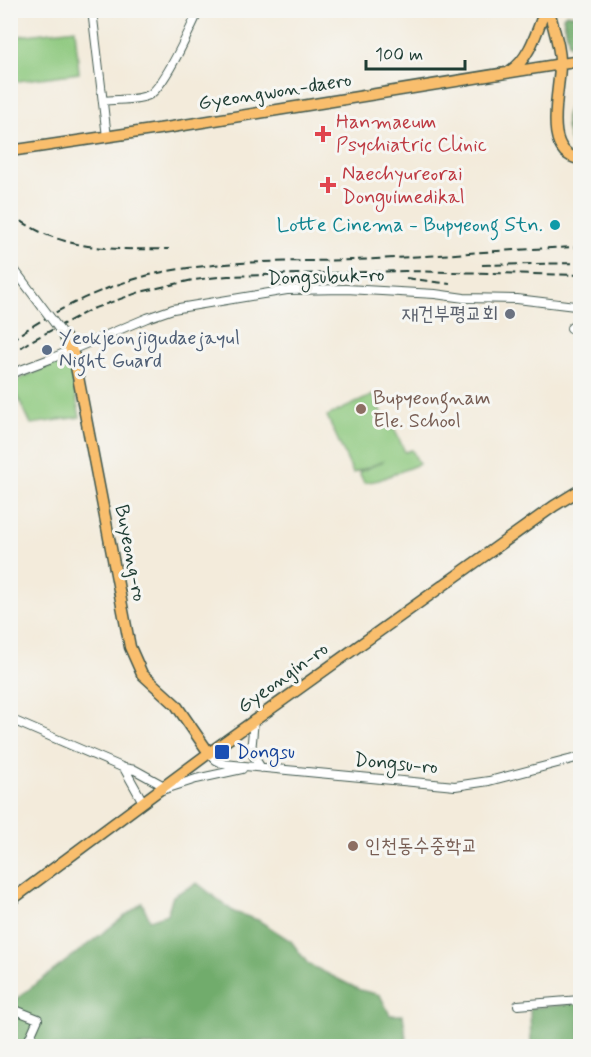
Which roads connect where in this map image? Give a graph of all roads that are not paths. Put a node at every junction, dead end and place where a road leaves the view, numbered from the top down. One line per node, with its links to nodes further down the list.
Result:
1 (92, 10): 7 (street)
2 (199, 10): 7 (street)
3 (547, 10): 5 (main road); 6 (main road)
4 (580, 61): 5 (main road, Gyeongwon-daero)
5 (561, 64): 6 (main road, Gyeongwon-daero); 10 (main road)
6 (507, 73): 8 (main road, Gyeongwon-daero)
7 (102, 101): 8 (street)
8 (108, 137): 9 (main road, Gyeongwon-daero)
9 (10, 151)
10 (580, 159)
11 (10, 264): 15 (street, bridge)
12 (580, 313): 16 (street, Dongsubuk-ro)
13 (580, 321): 14 (street)
14 (571, 328)
15 (65, 337): 16 (main road, Buyeong-ro)
16 (72, 349): 17 (street, Dongsubuk-ro); 21 (main road, Buyeong-ro)
17 (10, 374)
18 (580, 490): 20 (main road, Gyeongin-ro)
19 (10, 719): 24 (street)
20 (254, 720): 21 (main road, Gyeongin-ro); 23 (street)
21 (209, 753): 23 (street, Dongsu-ro); 25 (main road, Gyeongin-ro)
22 (580, 757): 23 (street, Dongsu-ro)
23 (257, 767): 25 (street)
24 (124, 768): 25 (street); 26 (street)
25 (160, 789): 26 (main road, Gyeongin-ro)
26 (143, 802): 27 (main road, Gyeongin-ro)
27 (10, 901)
28 (580, 1000): 29 (street)
29 (518, 1005)
30 (10, 1008): 31 (street)
31 (26, 1047)

